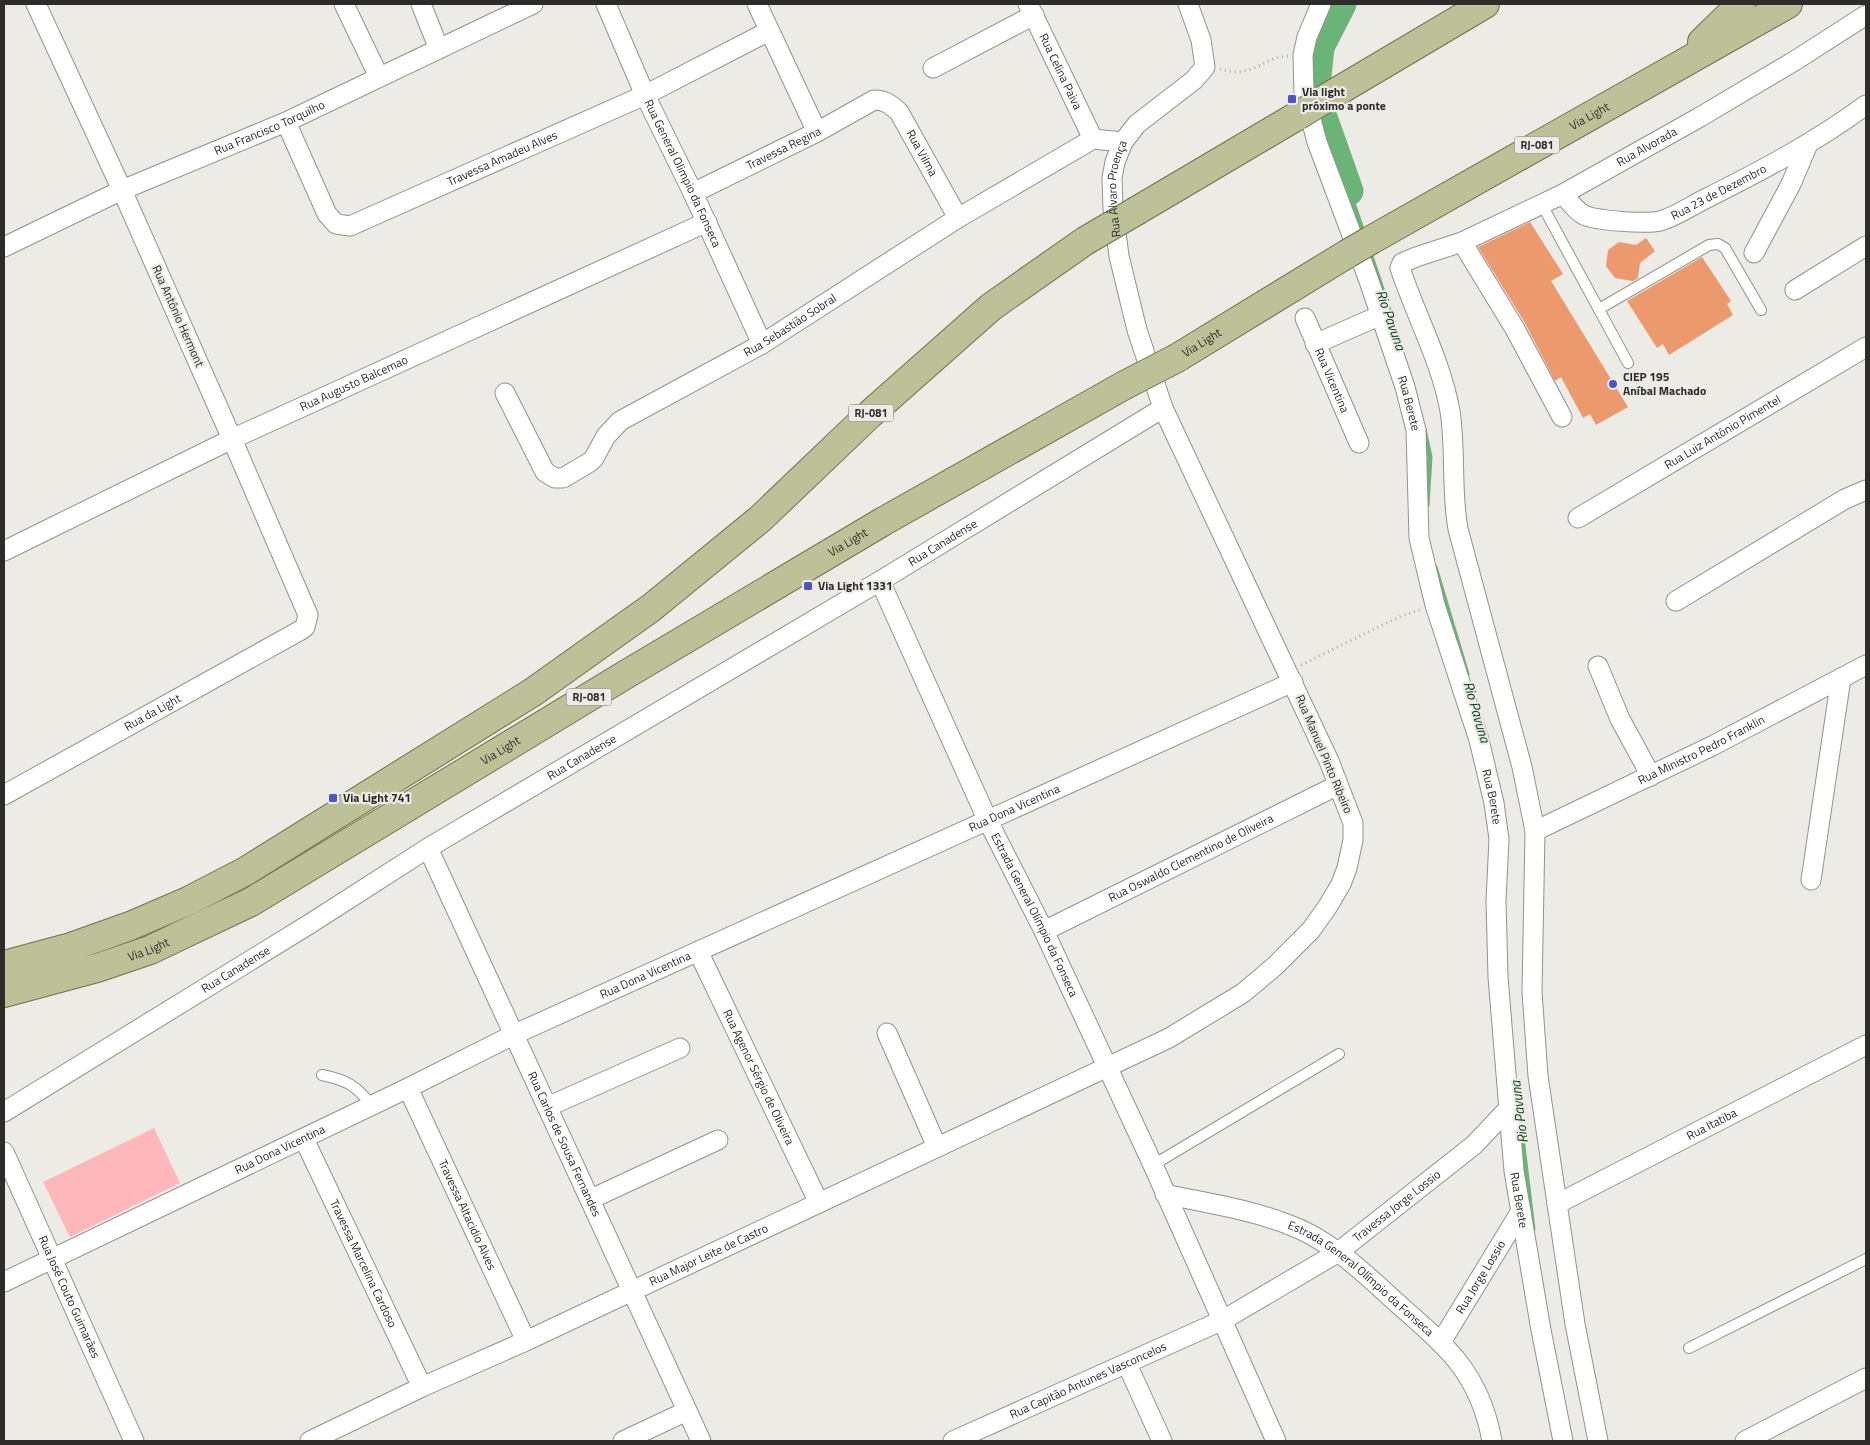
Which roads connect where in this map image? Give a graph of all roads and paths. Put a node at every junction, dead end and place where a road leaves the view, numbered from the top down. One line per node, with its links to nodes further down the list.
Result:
1 (36, 4): 29 (street, Rua Antônio Hermont)
2 (344, 4): 20 (street)
3 (421, 4): 15 (street)
4 (533, 4): 15 (street, Rua Francisco Torquilho)
5 (606, 4): 21 (street, Rua General Olimpio da Fonseca)
6 (757, 4): 14 (street)
7 (1188, 4): 18 (street)
8 (1321, 4): 16 (street, Rua Berete)
9 (1485, 4): 73 (main road, RJ-081, bridge)
10 (1741, 4): 17 (main road, RJ-081)
11 (1788, 4): 17 (main road, Via Light)
12 (1031, 9): 19 (street); 26 (street, Rua Celina Paiva)
13 (1866, 15): 31 (street, Rua Alvorada)
14 (769, 31): 21 (street, Travessa Amadeu Alves); 25 (street)
15 (439, 48): 20 (street, Rua Francisco Torquilho)
16 (1303, 55): 18 (path); 42 (street, Rua Berete)
17 (1682, 63): 74 (main road, Via Light / RJ-081, bridge)
18 (1205, 67): 27 (street, Rua Álvaro Proença)
19 (933, 68)
20 (379, 77): 24 (street, Rua Francisco Torquilho)
21 (645, 96): 24 (street, Travessa Amadeu Alves); 30 (street, Rua General Olimpio da Fonseca)
22 (874, 100): 25 (street, Travessa Regina); 33 (street, Rua Vilma)
23 (1866, 105): 28 (street, Rua 23 de Dezembro)
24 (286, 122): 29 (street, Rua Francisco Torquilho)
25 (817, 132): 30 (street, Travessa Regina)
26 (1093, 139): 27 (street); 33 (street, Rua Sebastião Sobral)
27 (1123, 142): 49 (street, Rua Álvaro Proença)
28 (1808, 144): 31 (street, Rua 23 de Dezembro); 38 (street)
29 (122, 190): 37 (street, Rua Francisco Torquilho); 51 (street, Rua Antônio Hermont)
30 (693, 193): 34 (street, Rua General Olimpio da Fonseca)
31 (1563, 194): 32 (street, Rua Alvorada)
32 (1541, 203): 35 (street, Rua Alvorada); 40 (lane)
33 (958, 218): 44 (street, Rua Sebastião Sobral)
34 (707, 222): 44 (street, Rua General Olimpio da Fonseca); 51 (street, Rua Augusto Balcemao)
35 (1462, 242): 50 (street); 68 (street, Rua Alvorada)
36 (1866, 246): 39 (street)
37 (4, 247)
38 (1754, 254)
39 (1795, 290)
40 (1599, 309): 41 (lane); 47 (lane)
41 (1761, 310)
42 (1381, 315): 45 (street); 58 (street, Rua Berete)
43 (1305, 318): 45 (street, Rua Vicentina)
44 (762, 344): 48 (street, Rua Sebastião Sobral)
45 (1315, 344): 52 (street, Rua Vicentina)
46 (1866, 346): 54 (street, Rua Luiz Antônio Pimentel)
47 (1628, 363)
48 (505, 393)
49 (1163, 408): 56 (street, Rua Canadense); 62 (street, Rua Manuel Pinto Ribeiro)
50 (1562, 417)
51 (232, 439): 55 (street, Rua Augusto Balcemao); 59 (street, Rua Antônio Hermont)
52 (1359, 443)
53 (1866, 490): 57 (street)
54 (1578, 518)
55 (4, 551)
56 (880, 581): 67 (street, Estrada General Olímpio da Fonseca); 69 (street, Rua Canadense)
57 (1676, 601)
58 (1435, 605): 62 (path); 85 (street, Rua Berete)
59 (301, 630): 66 (street, Rua da Light)
60 (1866, 665): 63 (street, Rua Ministro Pedro Franklin)
61 (1598, 666): 64 (street)
62 (1290, 677): 65 (street, Rua Manuel Pinto Ribeiro); 67 (street, Rua Dona Vicentina)
63 (1841, 678): 64 (street, Rua Ministro Pedro Franklin); 70 (street)
64 (1651, 776): 68 (street, Rua Ministro Pedro Franklin)
65 (1338, 785): 71 (street, Rua Oswaldo Clementino de Oliveira); 80 (street, Rua Manuel Pinto Ribeiro)
66 (4, 796)
67 (988, 821): 71 (street, Estrada General Olímpio da Fonseca); 72 (street, Rua Dona Vicentina)
68 (1535, 832): 95 (street)
69 (428, 848): 76 (street, Rua Carlos de Sousa Fernandes); 86 (street, Rua Canadense)
70 (1811, 880)
71 (1044, 931): 80 (street, Estrada General Olímpio da Fonseca)
72 (698, 951): 76 (street, Rua Dona Vicentina); 94 (street, Rua Agenor Sérgio de Oliveira)
73 (4, 966)
74 (4, 993)
75 (887, 1034): 89 (street)
76 (513, 1035): 82 (street, Rua Dona Vicentina); 84 (street, Rua Carlos de Sousa Fernandes)
77 (1866, 1045): 95 (street, Rua Itatiba)
78 (680, 1048): 84 (street)
79 (1339, 1054): 91 (lane)
80 (1106, 1067): 89 (street, Rua Major Leite de Castro); 91 (street, Estrada General Olímpio da Fonseca)
81 (322, 1075): 83 (lane)
82 (408, 1088): 83 (street, Rua Dona Vicentina); 103 (street, Travessa Altacidio Alves)
83 (372, 1106): 87 (street, Rua Dona Vicentina)
84 (547, 1107): 93 (street, Rua Carlos de Sousa Fernandes)
85 (1508, 1109): 96 (street, Rua Berete); 97 (street, Travessa Jorge Lossio)
86 (4, 1112)
87 (304, 1139): 98 (street, Rua Dona Vicentina); 108 (street, Travessa Marcelina Cardoso)
88 (718, 1140): 93 (street)
89 (937, 1147): 94 (street, Rua Major Leite de Castro)
90 (4, 1152): 98 (street, Rua José Couto Guimarães)
91 (1153, 1165): 92 (street, Estrada General Olímpio da Fonseca)
92 (1165, 1194): 97 (street, Estrada General Olímpio da Fonseca); 102 (street, Estrada General Olímpio da Fonseca)
93 (591, 1199): 101 (street, Rua Carlos de Sousa Fernandes)
94 (819, 1203): 101 (street, Rua Major Leite de Castro)
95 (1557, 1204): 119 (street)
96 (1521, 1211): 104 (street, Rua Jorge Lossio); 118 (street, Rua Berete)
97 (1337, 1252): 102 (street, Travessa Jorge Lossio); 104 (street, Estrada General Olímpio da Fonseca)
98 (53, 1259): 100 (street, Rua Dona Vicentina); 110 (street, Rua José Couto Guimarães)
99 (1866, 1259): 105 (lane)
100 (4, 1282)
101 (632, 1291): 103 (street, Rua Major Leite de Castro); 109 (street, Rua Carlos de Sousa Fernandes)
102 (1222, 1320): 106 (street, Rua Capitão Antunes Vasconcelos); 116 (street, Estrada General Olímpio da Fonseca)
103 (526, 1341): 108 (street, Rua Major Leite de Castro)
104 (1440, 1342): 117 (street, Estrada General Olímpio da Fonseca)
105 (1689, 1348)
106 (1127, 1364): 114 (street, Rua Capitão Antunes Vasconcelos); 115 (street)
107 (1866, 1378): 120 (street)
108 (422, 1387): 111 (street, Rua Major Leite de Castro)
109 (687, 1410): 112 (street); 113 (street, Rua Carlos de Sousa Fernandes)
110 (134, 1441)
111 (310, 1441)
112 (623, 1441)
113 (701, 1441)
114 (953, 1441)
115 (1162, 1441)
116 (1276, 1441)
117 (1492, 1441)
118 (1563, 1441)
119 (1598, 1441)
120 (1745, 1441)

